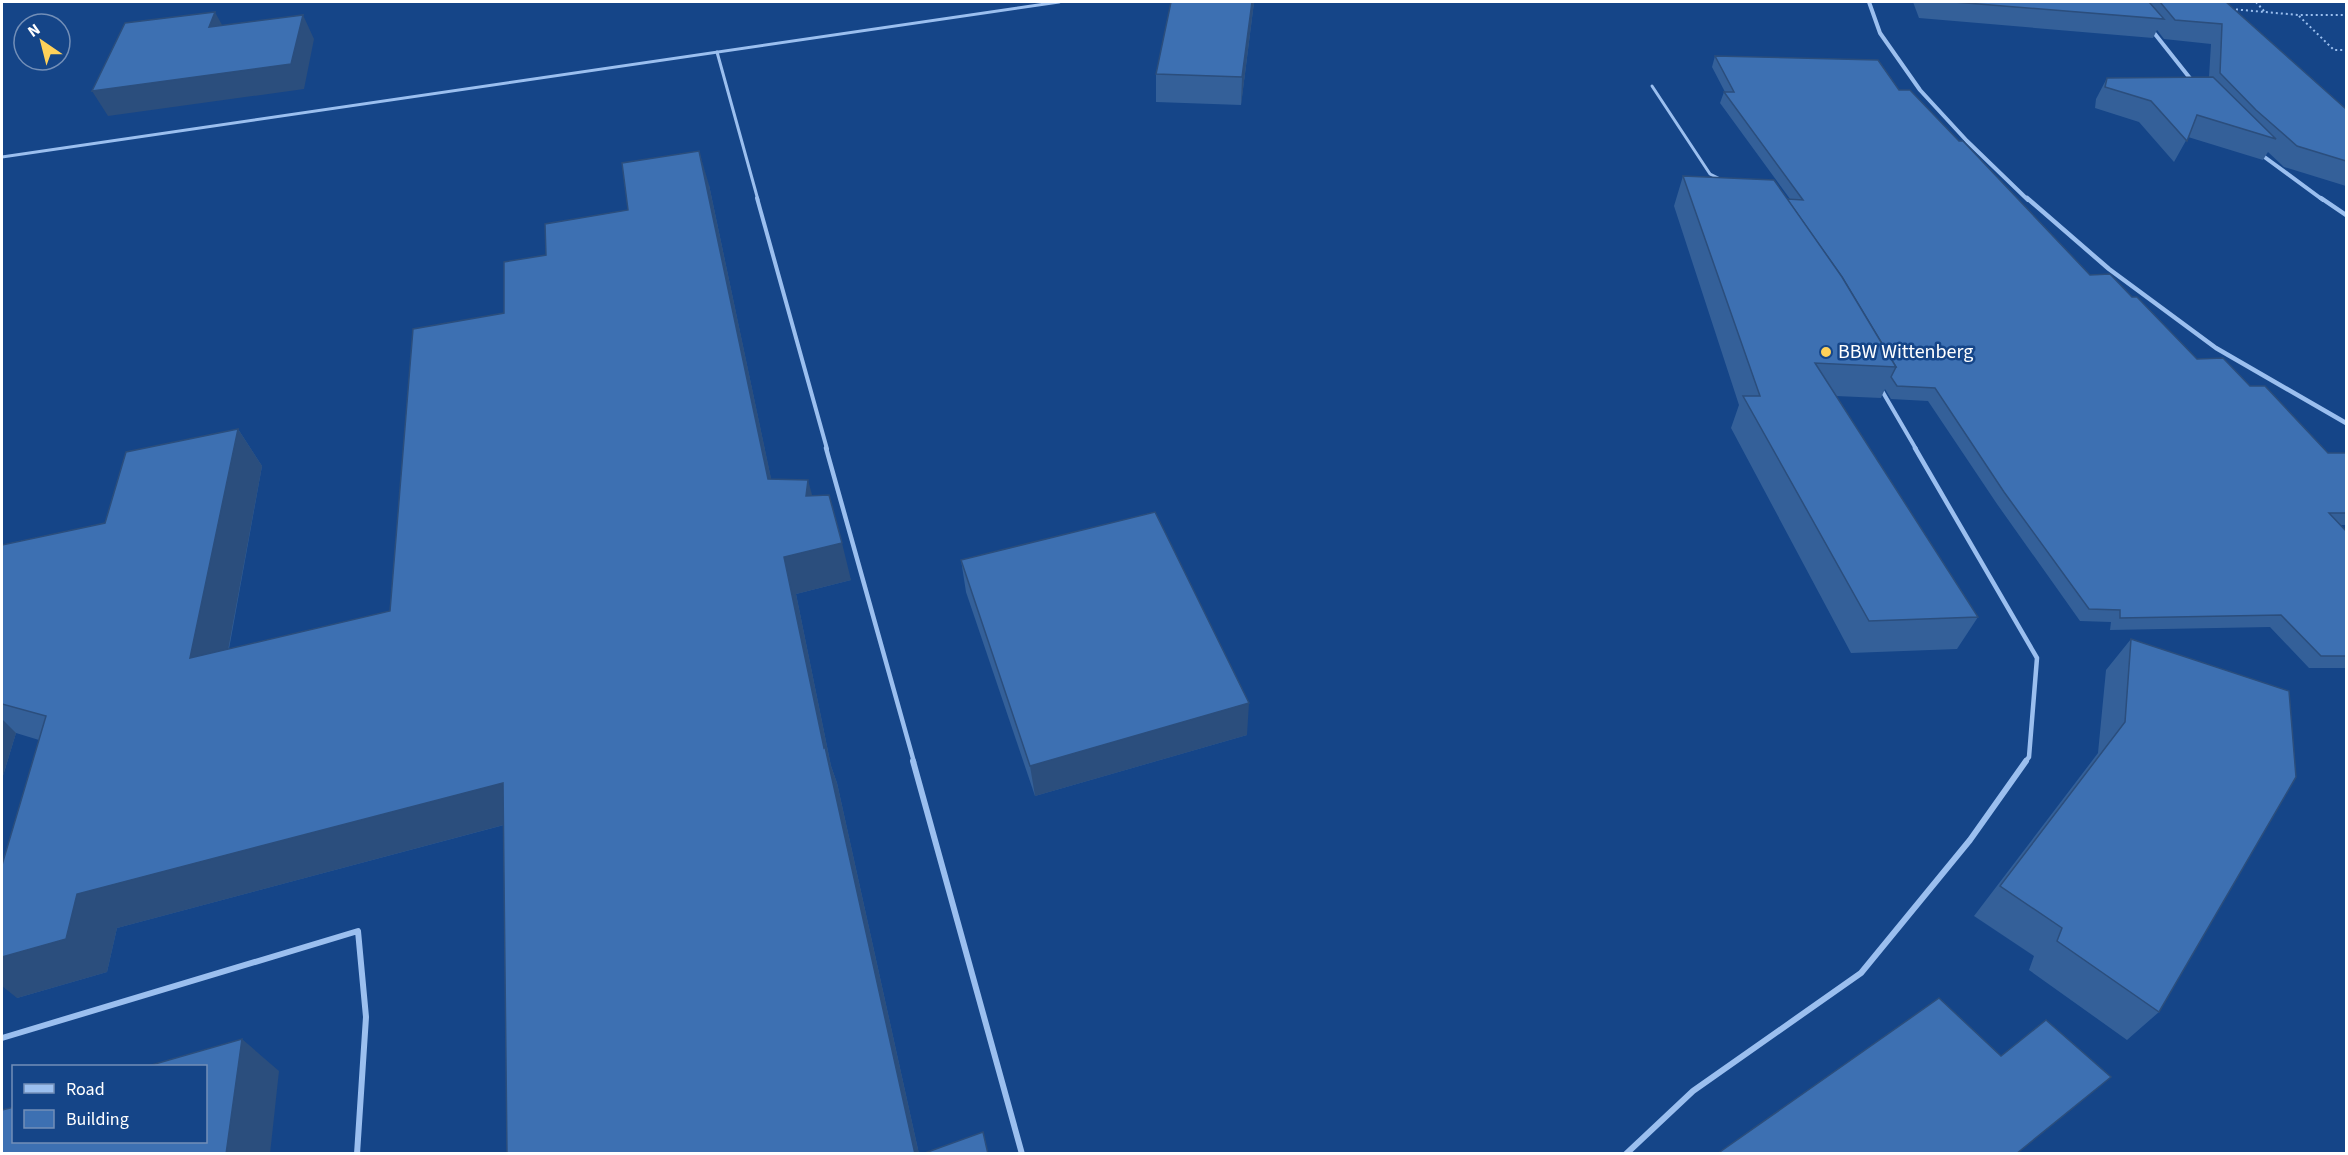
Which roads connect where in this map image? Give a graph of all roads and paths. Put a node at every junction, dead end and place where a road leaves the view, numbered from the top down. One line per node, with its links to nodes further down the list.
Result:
1 (1059, 2): 10 (lane)
2 (1869, 2): 18 (street)
3 (2256, 2): 5 (path)
4 (2231, 9): 5 (path)
5 (2264, 12): 6 (path)
6 (2299, 15): 7 (path); 9 (path)
7 (2346, 15)
8 (2150, 27): 11 (street)
9 (2346, 50)
10 (717, 52): 14 (lane); 21 (lane)
11 (2194, 84)
12 (1652, 86): 15 (lane)
13 (2254, 148): 16 (street)
14 (2, 157)
15 (1730, 184)
16 (2346, 215)
17 (1879, 386): 22 (lane)
18 (2346, 423)
19 (2, 1038): 20 (lane)
20 (357, 1154)
21 (1022, 1154)
22 (1626, 1154)

